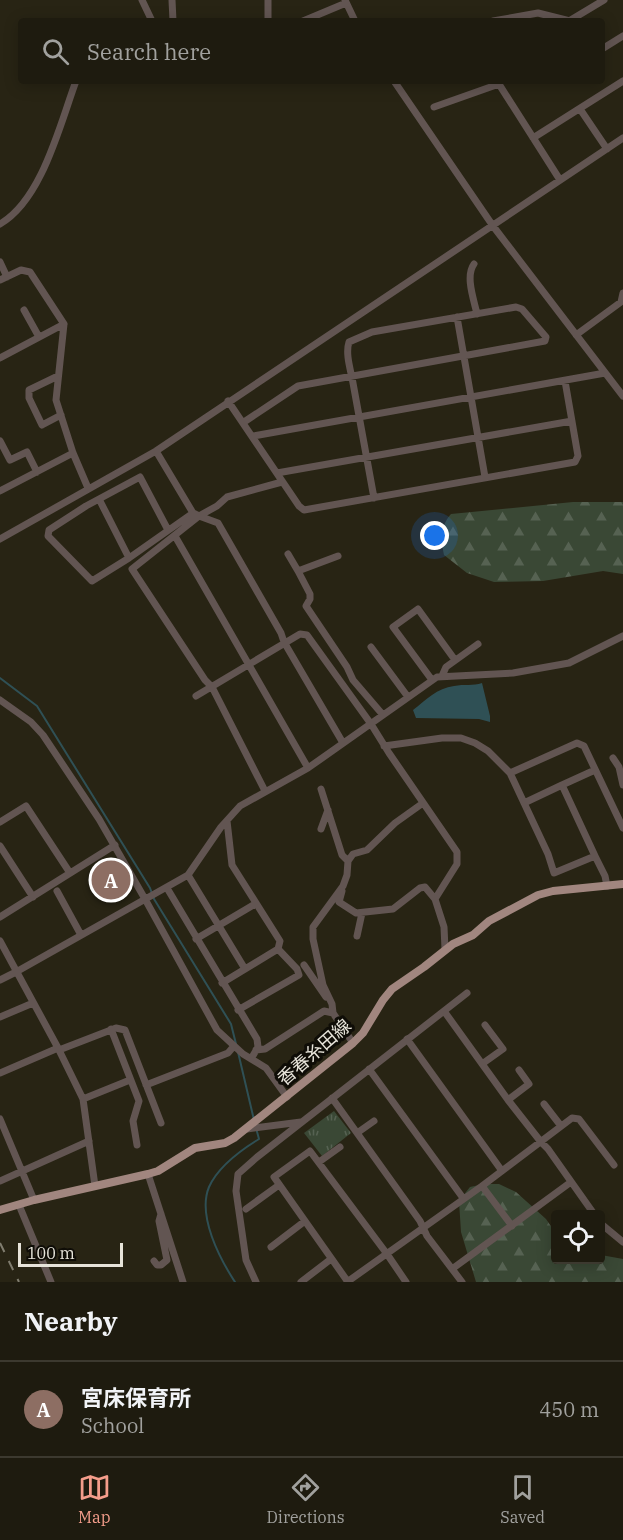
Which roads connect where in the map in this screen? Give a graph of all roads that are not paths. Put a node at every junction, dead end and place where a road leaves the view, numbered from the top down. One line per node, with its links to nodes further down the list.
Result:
1 (141, 0): 6 (street)
2 (172, 0): 7 (street)
3 (268, 0): 8 (street)
4 (604, 0): 13 (street)
5 (345, 2): 9 (street); 10 (street)
6 (150, 18)
7 (173, 18)
8 (268, 18)
9 (310, 18)
10 (353, 18)
11 (510, 18): 12 (street)
12 (558, 18)
13 (579, 18)
14 (623, 36): 15 (street)
15 (605, 47)
16 (623, 81): 22 (street)
17 (75, 84): 27 (street)
18 (396, 84): 28 (street)
19 (495, 84): 21 (street)
20 (499, 84): 23 (street)
21 (434, 107)
22 (580, 108): 23 (street); 25 (street)
23 (533, 138): 26 (street)
24 (623, 138): 25 (street)
25 (607, 149): 26 (street)
26 (560, 180): 28 (street)
27 (0, 224)
28 (493, 226): 37 (street); 47 (street)
29 (0, 262): 31 (street)
30 (474, 264): 34 (street)
31 (4, 278): 36 (street)
32 (623, 293): 37 (street)
33 (24, 310): 38 (street)
34 (477, 314): 35 (street); 39 (street)
35 (457, 317): 39 (street); 43 (street)
36 (64, 324): 38 (street); 42 (street)
37 (576, 335): 41 (street)
38 (39, 338): 40 (street)
39 (463, 357): 43 (street); 46 (street)
40 (0, 358)
41 (605, 373): 44 (street); 45 (street)
42 (57, 376): 48 (street); 48 (street)
43 (352, 376): 49 (street); 51 (street)
44 (565, 381): 46 (street); 50 (street)
45 (623, 396)
46 (470, 397): 49 (street); 53 (street)
47 (228, 401): 51 (street); 55 (street)
48 (61, 415): 56 (street)
49 (359, 417): 52 (street); 57 (street)
50 (572, 421): 53 (street); 60 (street)
51 (244, 422): 52 (street)
52 (253, 436): 59 (street)
53 (478, 438): 57 (street); 60 (street)
54 (0, 441): 58 (street)
55 (156, 451): 62 (street); 66 (street)
56 (73, 453): 58 (street); 62 (street)
57 (366, 458): 59 (street); 64 (street)
58 (37, 472): 63 (street)
59 (277, 474): 61 (street)
60 (484, 477): 64 (street)
61 (282, 482): 64 (street); 66 (street)
62 (88, 488): 69 (street)
63 (0, 491)
64 (374, 498)
65 (99, 499): 67 (street); 72 (street); 72 (street)
66 (196, 514): 67 (street); 68 (street); 75 (street)
67 (168, 530): 72 (street)
68 (175, 536): 79 (street); 82 (street)
69 (0, 539)
70 (288, 554): 73 (street)
71 (338, 556): 73 (street)
72 (129, 558)
73 (297, 571): 86 (street)
74 (623, 636): 80 (street)
75 (284, 642): 79 (street); 87 (street); 88 (street)
76 (478, 644): 78 (street)
77 (371, 647): 84 (street)
78 (455, 660): 80 (street); 81 (street)
79 (248, 664): 82 (street); 92 (street)
80 (442, 676): 81 (street)
81 (432, 680): 84 (street)
82 (212, 687): 83 (street); 98 (street)
83 (196, 696)
84 (408, 697): 86 (street)
85 (0, 700): 106 (street)
86 (383, 716): 87 (street)
87 (371, 724): 88 (street); 89 (street)
88 (343, 743): 92 (street)
89 (384, 746): 94 (street); 99 (street)
90 (613, 758): 91 (street)
91 (621, 767): 95 (street)
92 (308, 768): 98 (street)
93 (595, 770): 94 (street); 96 (street); 104 (street)
94 (510, 773): 100 (street)
95 (623, 785)
96 (562, 786): 100 (street); 108 (street)
97 (321, 789): 101 (street)
98 (266, 791): 102 (street)
99 (423, 803): 109 (street); 119 (street)
100 (524, 803): 108 (street)
101 (328, 810): 105 (street); 109 (street)
102 (227, 821): 111 (street); 120 (street)
103 (0, 822): 110 (street)
104 (623, 828)
105 (321, 829)
106 (115, 845): 110 (street); 118 (street)
107 (0, 846): 117 (street)
108 (595, 856): 114 (street)
109 (348, 861): 113 (street)
110 (70, 873): 117 (street)
111 (188, 875): 115 (street); 123 (street)
112 (623, 884): 114 (main road, 香春糸田線)
113 (343, 886): 121 (street); 137 (street)
114 (607, 886): 129 (main road, 香春糸田線)
115 (166, 888): 118 (street); 126 (street)
116 (57, 891): 124 (street)
117 (33, 897): 122 (street)
118 (145, 899): 124 (street); 146 (street)
119 (435, 899): 121 (street); 129 (street)
120 (255, 904): 123 (street); 128 (street)
121 (362, 913): 125 (street)
122 (0, 917)
123 (220, 926): 126 (street); 131 (street)
124 (81, 935): 132 (street)
125 (357, 936)
126 (196, 939): 134 (street)
127 (0, 941): 132 (street)
128 (278, 949): 131 (street); 138 (street)
129 (445, 950): 145 (main road, 香春糸田線)
130 (304, 965): 137 (street)
131 (245, 969): 134 (street)
132 (16, 972): 133 (street); 136 (street)
133 (0, 980)
134 (222, 983): 138 (street)
135 (467, 993): 139 (street)
136 (33, 1003): 141 (street); 147 (street)
137 (332, 1004): 140 (street)
138 (238, 1010): 148 (street)
139 (444, 1011): 144 (street); 150 (street)
140 (333, 1013): 145 (street); 148 (street)
141 (0, 1017)
142 (485, 1024): 150 (street)
143 (111, 1029): 147 (street); 154 (street); 155 (street)
144 (407, 1039): 151 (street); 174 (street)
145 (353, 1043): 156 (main road, 香春糸田線)
146 (234, 1046): 149 (street); 155 (street)
147 (59, 1049): 153 (street); 158 (street)
148 (256, 1050): 149 (street)
149 (251, 1059): 156 (street)
150 (482, 1064): 159 (street)
151 (369, 1069): 157 (street); 182 (street)
152 (519, 1070): 159 (street)
153 (0, 1073)
154 (130, 1080): 158 (street); 170 (street)
155 (146, 1085): 164 (street)
156 (287, 1097): 166 (main road, 香春糸田線)
157 (333, 1098): 163 (street); 167 (street)
158 (83, 1099): 168 (street)
159 (508, 1100): 169 (street)
160 (544, 1104): 165 (street)
161 (0, 1119): 175 (street)
162 (374, 1120): 167 (street)
163 (303, 1122): 166 (street); 201 (street)
164 (161, 1123)
165 (561, 1126): 169 (street); 173 (street)
166 (246, 1128): 176 (main road, 香春糸田線)
167 (357, 1133): 190 (street)
168 (89, 1141): 175 (street); 180 (street)
169 (541, 1142): 174 (street); 178 (street)
170 (137, 1146)
171 (340, 1147): 172 (street)
172 (319, 1162): 179 (street); 195 (street)
173 (614, 1165)
174 (502, 1171): 181 (street)
175 (23, 1172): 177 (street); 183 (street)
176 (148, 1174): 180 (main road, 香春糸田線); 188 (street)
177 (0, 1181)
178 (572, 1182): 187 (street); 191 (street)
179 (279, 1185): 185 (street); 189 (street)
180 (95, 1186): 183 (main road, 香春糸田線)
181 (482, 1186): 182 (street); 191 (street)
182 (463, 1198): 190 (street)
183 (34, 1200): 184 (main road, 香春糸田線)
184 (19, 1205): 186 (main road, 香春糸田線); 199 (street)
185 (246, 1209)
186 (0, 1210)
187 (591, 1210)
188 (161, 1214): 197 (street); 200 (street)
189 (305, 1221): 194 (street); 196 (street)
190 (423, 1226): 195 (street); 198 (street)
191 (512, 1226): 198 (street)
192 (605, 1227): 193 (street)
193 (623, 1242)
194 (271, 1247)
195 (387, 1254): 203 (street); 204 (street)
196 (331, 1260): 202 (street); 203 (street)
197 (153, 1261)
198 (452, 1269): 205 (street)
199 (51, 1282)
200 (183, 1282)
201 (256, 1282)
202 (301, 1282)
203 (348, 1282)
204 (406, 1282)
205 (462, 1282)

